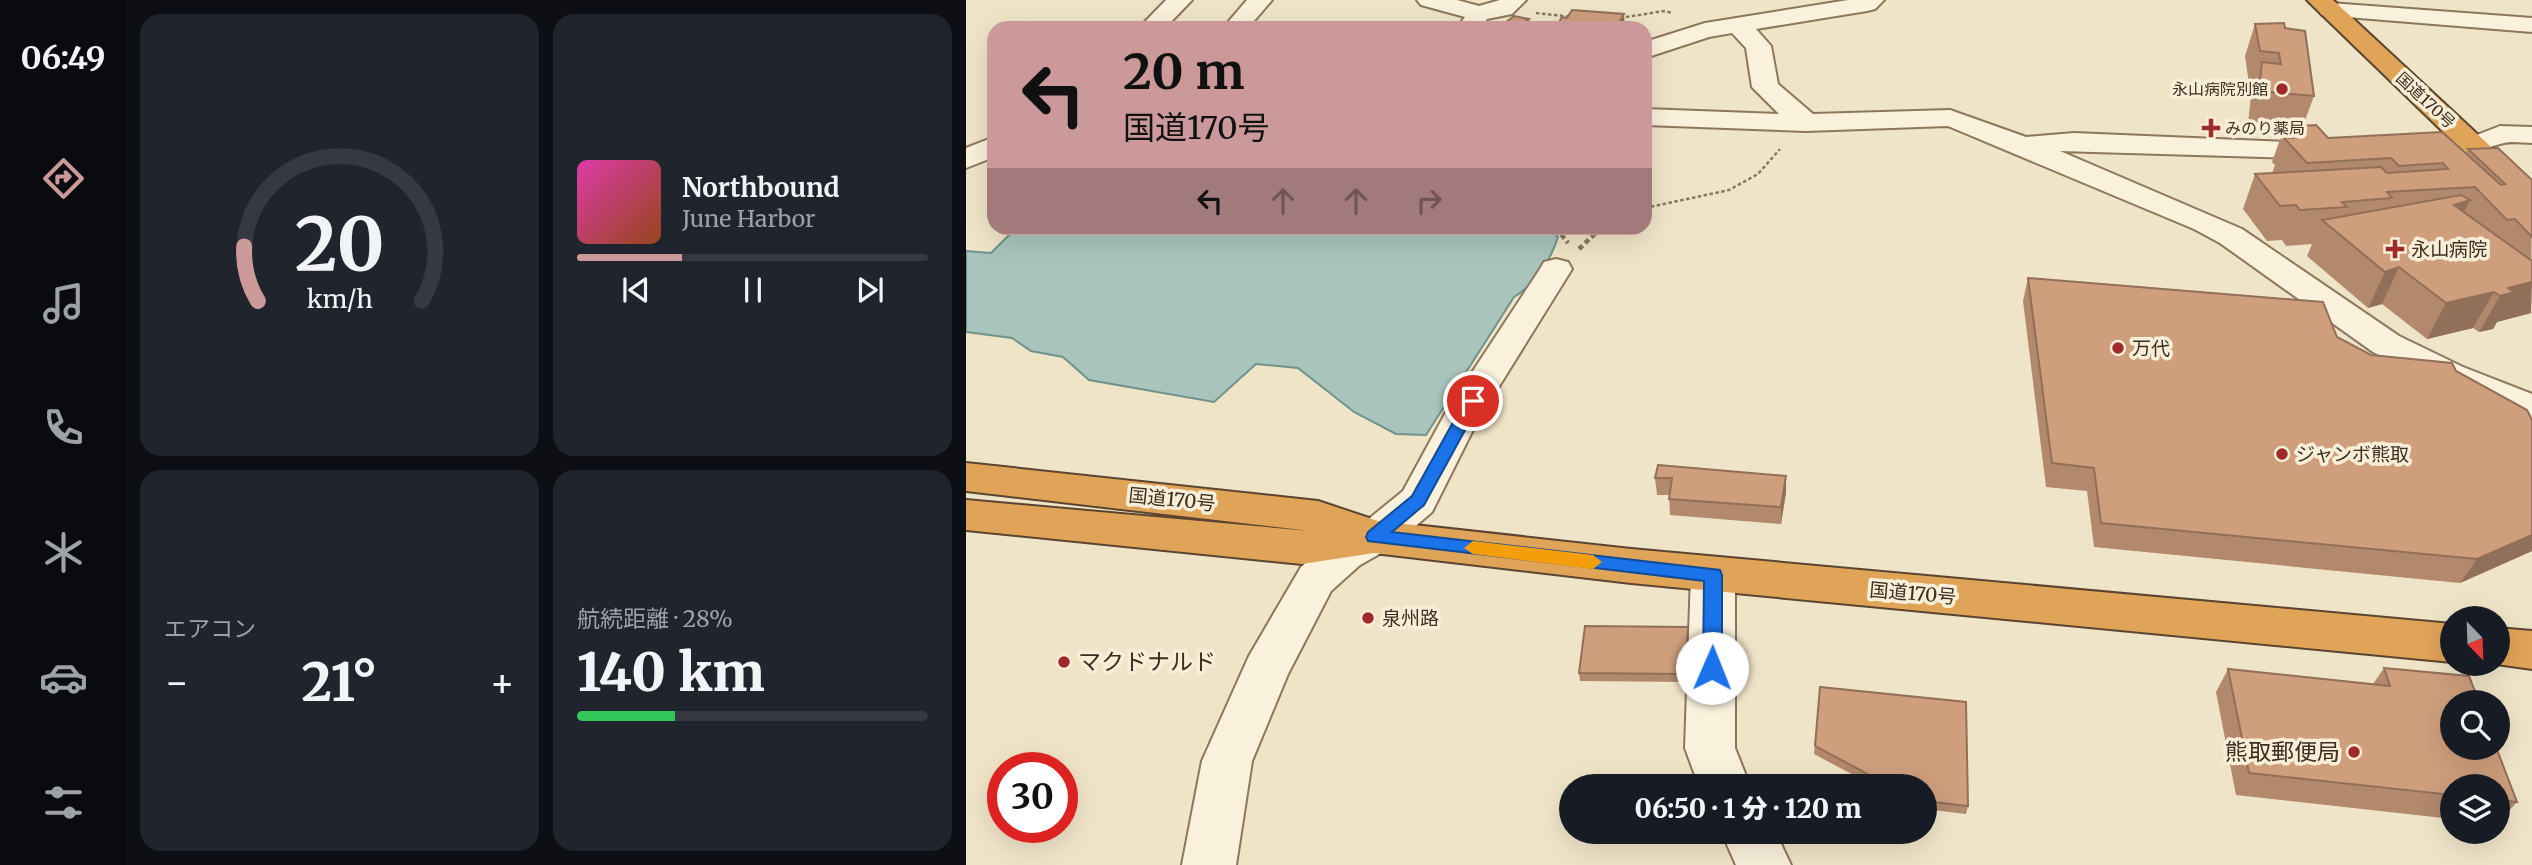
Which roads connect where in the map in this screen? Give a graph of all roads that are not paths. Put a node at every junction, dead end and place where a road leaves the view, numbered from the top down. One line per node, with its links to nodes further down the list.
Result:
1 (1180, 0): 7 (street)
2 (1260, 0): 8 (street)
3 (1428, 0): 9 (street)
4 (1872, 0): 10 (street)
5 (1509, 5): 9 (street)
6 (2324, 5): 11 (street); 18 (highway, 国道170号)
7 (1158, 21)
8 (1241, 21)
9 (1474, 21)
10 (1737, 24): 12 (street); 14 (street)
11 (2532, 25)
12 (1652, 48)
13 (1652, 117): 14 (street)
14 (1806, 123): 19 (street)
15 (987, 128): 16 (street)
16 (966, 129)
17 (2532, 135): 18 (street)
18 (2475, 144): 22 (street); 24 (highway, 国道170号)
19 (2023, 145): 21 (street); 26 (street)
20 (987, 149): 23 (street)
21 (2350, 150)
22 (2405, 151)
23 (966, 159)
24 (2532, 201)
25 (1556, 269): 29 (street)
26 (2532, 408)
27 (966, 477): 29 (highway, 国道170号)
28 (966, 515): 29 (highway, 国道170号)
29 (1375, 537): 30 (highway, 国道170号); 36 (street)
30 (1713, 575): 31 (highway, 国道170号); 34 (street)
31 (2440, 642)
32 (2510, 648): 33 (highway)
33 (2532, 650)
34 (1720, 774)
35 (1754, 844): 37 (street)
36 (1209, 865)
37 (1764, 865)

